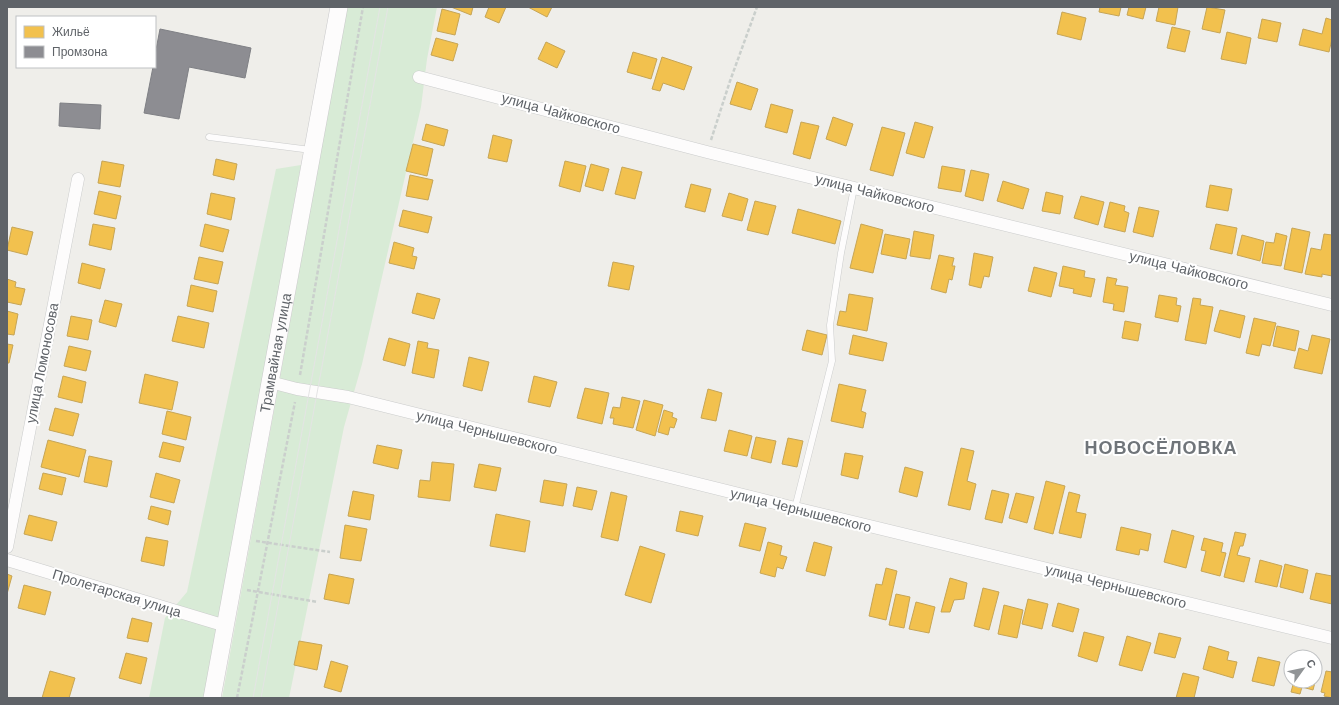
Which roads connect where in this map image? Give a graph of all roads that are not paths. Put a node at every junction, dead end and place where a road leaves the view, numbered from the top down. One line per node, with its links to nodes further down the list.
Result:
1 (339, 7): 4 (main road, Трамвайная улица)
2 (419, 77): 6 (street, улица Чайковского)
3 (209, 137): 4 (lane)
4 (312, 151): 8 (main road, Трамвайная улица)
5 (78, 179): 10 (street, улица Ломоносова)
6 (854, 188): 7 (street, улица Чайковского); 9 (lane)
7 (1332, 305)
8 (270, 382): 9 (street, улица Чернышевского); 12 (main road, Трамвайная улица)
9 (794, 508): 13 (street, улица Чернышевского)
10 (7, 547)
11 (7, 560): 12 (street, Пролетарская улица)
12 (226, 626): 14 (main road, Трамвайная улица)
13 (1332, 638)
14 (212, 698)

